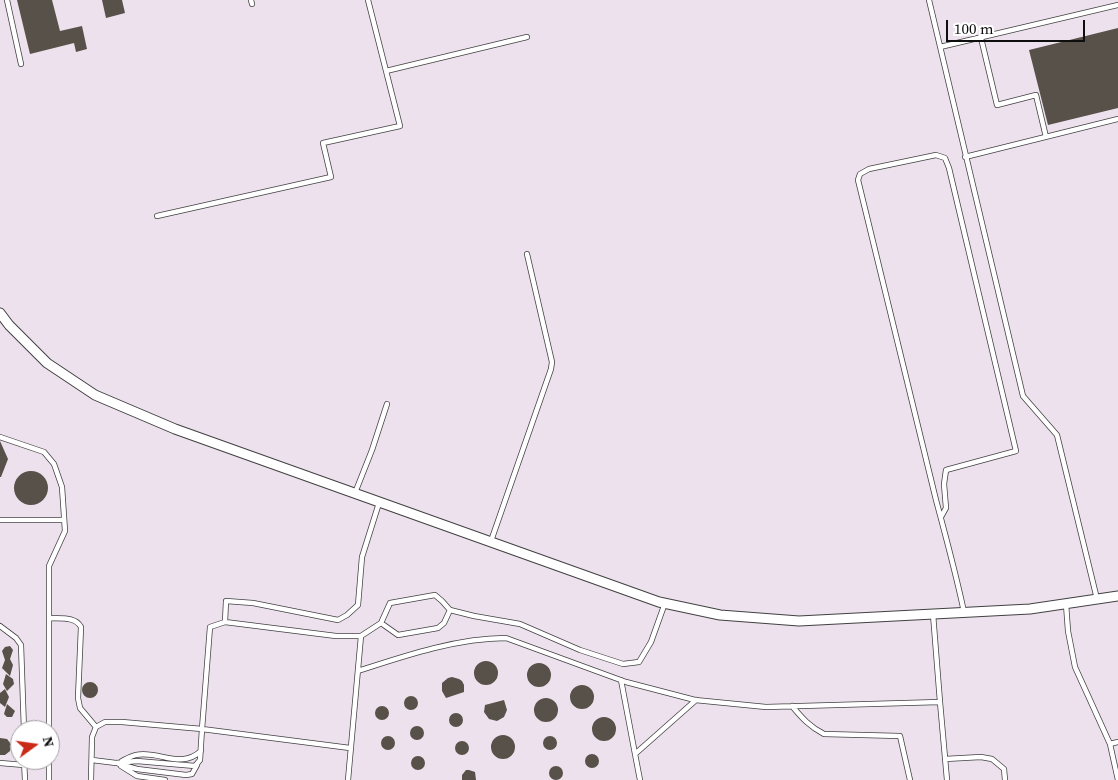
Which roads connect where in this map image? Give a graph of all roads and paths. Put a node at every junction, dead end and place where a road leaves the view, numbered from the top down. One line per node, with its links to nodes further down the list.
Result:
1 (7, 0): 8 (lane)
2 (368, 0): 9 (lane)
3 (929, 0): 7 (lane)
4 (1118, 5): 6 (lane)
5 (527, 37): 9 (lane)
6 (981, 38): 7 (lane); 11 (lane)
7 (940, 47): 12 (lane)
8 (21, 64)
9 (386, 71): 13 (lane)
10 (1118, 119): 11 (lane)
11 (1046, 137): 12 (lane)
12 (965, 157): 25 (lane)
13 (158, 216)
14 (527, 254): 23 (lane)
15 (0, 312): 18 (street)
16 (387, 404): 18 (lane)
17 (0, 437): 22 (lane)
18 (355, 494): 19 (street)
19 (379, 504): 23 (street); 32 (lane)
20 (941, 518): 20 (lane); 29 (lane)
21 (0, 520): 22 (lane)
22 (64, 520): 31 (lane)
23 (490, 542): 26 (street)
24 (1118, 596): 25 (street)
25 (1096, 599): 27 (street)
26 (664, 603): 28 (lane); 30 (street)
27 (1066, 604): 29 (street); 46 (lane)
28 (450, 610): 33 (lane); 33 (lane)
29 (964, 612): 30 (street)
30 (932, 614): 39 (lane)
31 (49, 618): 42 (lane); 43 (lane)
32 (226, 622): 35 (lane); 44 (lane)
33 (382, 622): 35 (lane)
34 (0, 626): 41 (lane)
35 (361, 636): 36 (lane)
36 (358, 671): 37 (lane); 47 (lane)
37 (621, 680): 38 (lane); 49 (lane)
38 (696, 700): 40 (lane); 49 (lane)
39 (940, 702): 40 (lane); 52 (lane)
40 (792, 706): 60 (lane)
41 (24, 720)
42 (49, 720)
43 (96, 728): 44 (lane); 50 (lane)
44 (202, 729): 47 (lane); 48 (lane)
45 (1118, 742): 46 (lane)
46 (1110, 744): 63 (lane)
47 (350, 748): 58 (lane)
48 (201, 751): 51 (lane); 53 (lane)
49 (635, 754): 59 (lane)
50 (92, 760): 53 (lane); 55 (lane)
51 (200, 760): 53 (lane); 54 (lane)
52 (945, 760): 61 (lane); 62 (lane)
53 (116, 763): 54 (lane); 56 (lane)
54 (192, 774): 57 (lane)
55 (92, 780)
56 (165, 780)
57 (189, 780)
58 (348, 780)
59 (640, 780)
60 (910, 780)
61 (947, 780)
62 (1005, 780)
63 (1118, 780)

